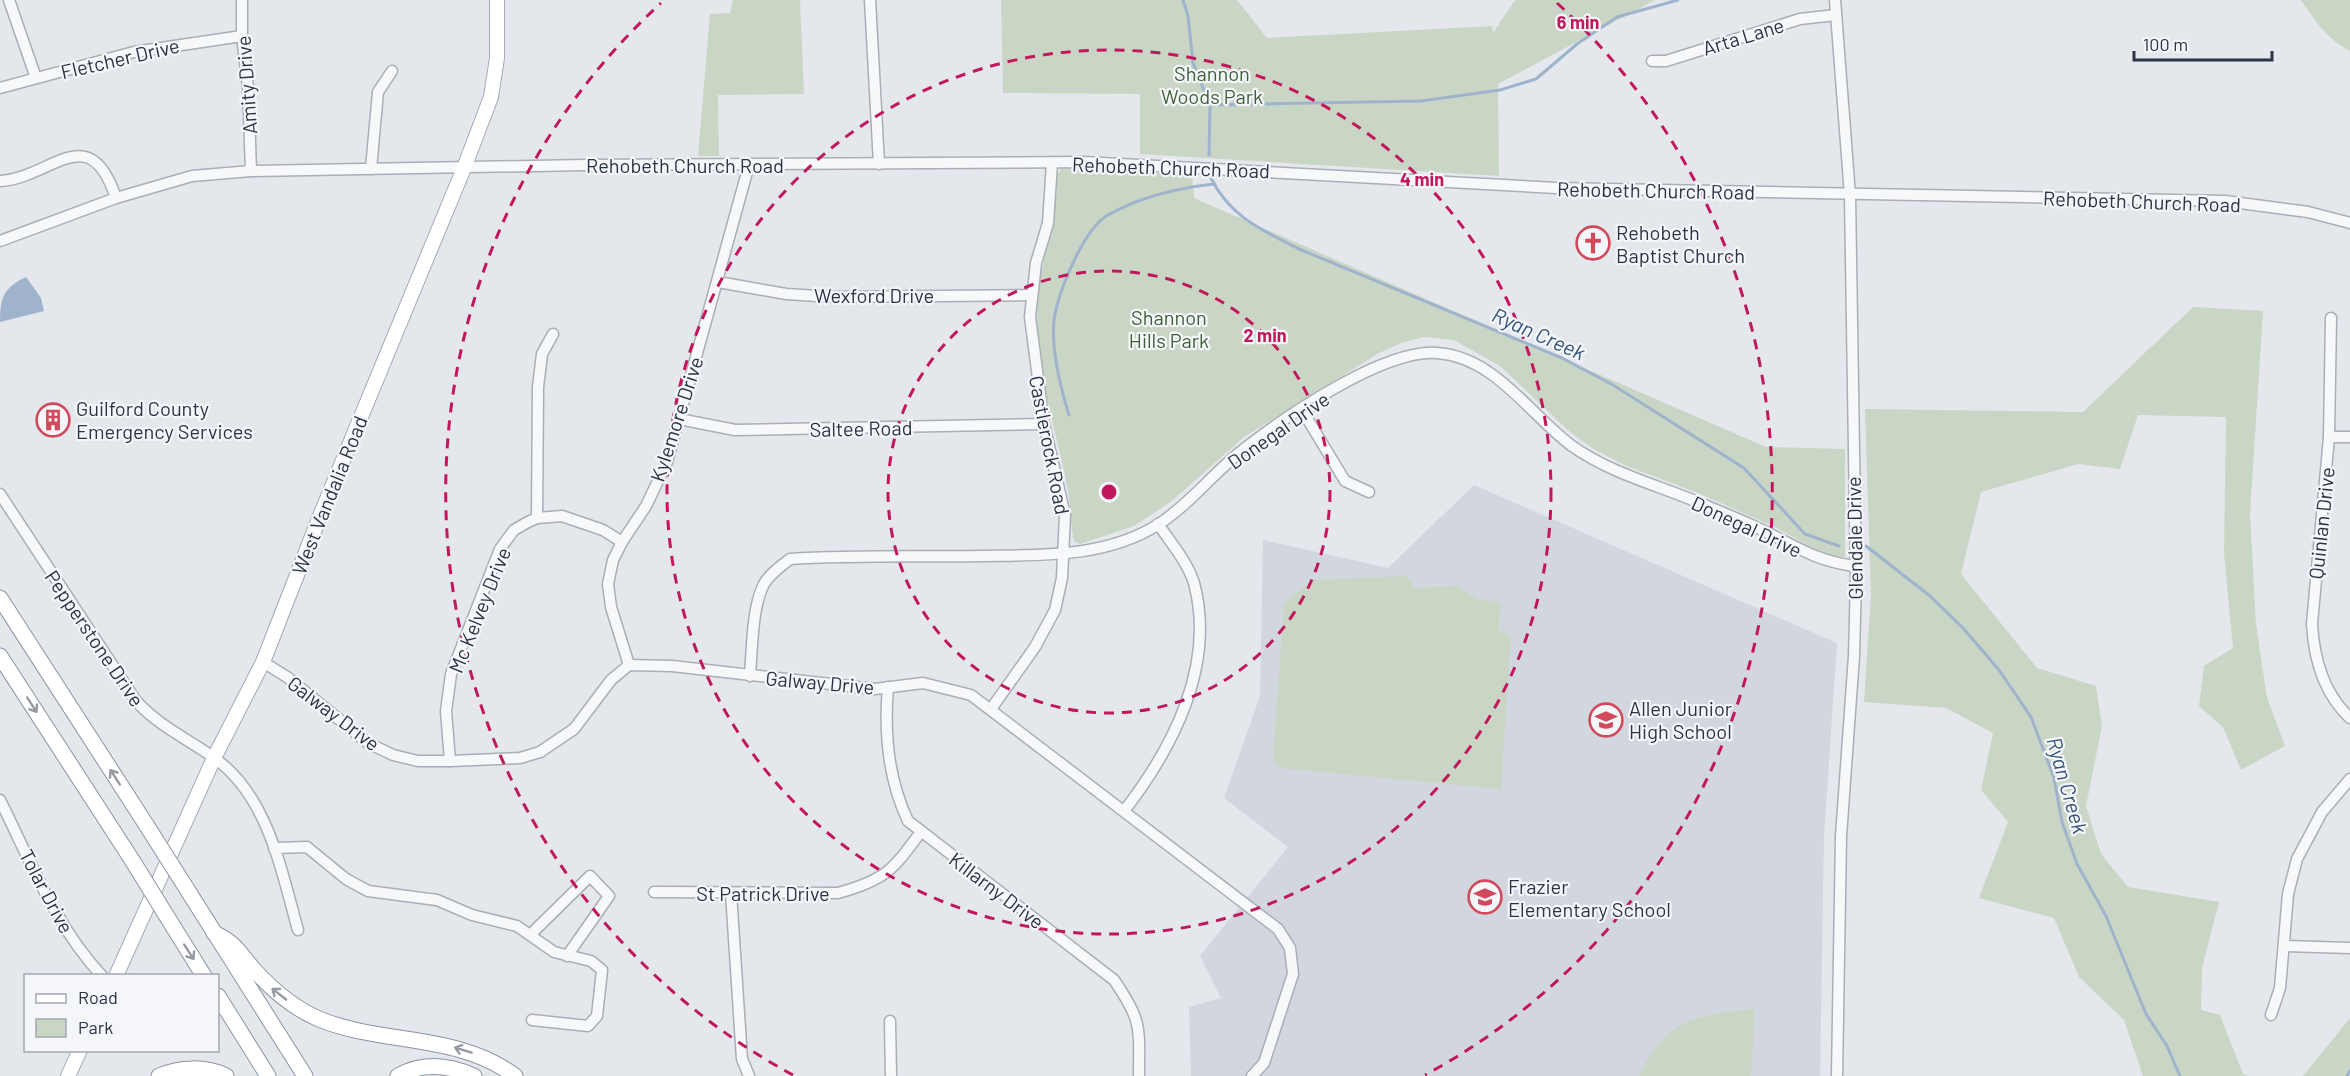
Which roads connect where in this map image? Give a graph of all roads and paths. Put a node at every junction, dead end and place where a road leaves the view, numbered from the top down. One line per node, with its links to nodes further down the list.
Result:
1 (9, 0): 10 (street)
2 (242, 0): 7 (street, Amity Drive)
3 (497, 0): 15 (main road, West Vandalia Road)
4 (870, 0): 13 (street)
5 (1835, 0): 6 (street, Glendale Drive)
6 (1836, 15): 8 (street, Arta Lane); 19 (street, Glendale Drive)
7 (242, 36): 10 (street, Fletcher Drive); 17 (street, Amity Drive)
8 (1652, 61)
9 (392, 71): 16 (street)
10 (36, 78): 11 (street, Fletcher Drive)
11 (0, 88)
12 (1052, 163): 13 (street, Rehobeth Church Road); 19 (street, Rehobeth Church Road); 24 (street, Castlerock Road)
13 (879, 164): 14 (street, Rehobeth Church Road)
14 (749, 165): 15 (street, Rehobeth Church Road); 23 (street, Kylemore Drive)
15 (464, 168): 16 (street, Rehobeth Church Road); 41 (main road, West Vandalia Road)
16 (371, 169): 17 (street, Rehobeth Church Road)
17 (251, 171): 20 (street, Rehobeth Church Road)
18 (0, 182): 20 (street)
19 (1850, 195): 21 (street, Rehobeth Church Road); 38 (street, Glendale Drive)
20 (116, 198): 22 (street, Rehobeth Church Road)
21 (2350, 223)
22 (0, 242)
23 (718, 282): 24 (street, Wexford Drive); 28 (street, Kylemore Drive)
24 (1031, 295): 29 (street, Castlerock Road)
25 (2331, 318): 31 (street, Quinlan Drive)
26 (553, 334): 34 (street)
27 (1302, 410): 32 (street); 35 (street, Donegal Drive); 38 (street, Donegal Drive)
28 (679, 419): 29 (street, Saltee Road); 36 (street, Kylemore Drive)
29 (1044, 424): 37 (street, Castlerock Road)
30 (2350, 436): 31 (street)
31 (2329, 437): 46 (street, Quinlan Drive)
32 (1369, 492)
33 (0, 494): 47 (street, Pepperstone Drive)
34 (537, 518): 36 (street); 48 (street, Mc Kelvey Drive)
35 (1158, 524): 37 (street, Donegal Drive); 51 (street)
36 (622, 542): 42 (street, Kylemore Drive)
37 (1064, 554): 43 (street, Donegal Drive); 45 (street, Castlerock Road)
38 (1854, 566): 82 (street, Glendale Drive)
39 (0, 598): 57 (highway, one-way to 39, bridge)
40 (0, 656): 64 (highway, one-way to 64, bridge)
41 (263, 662): 47 (main road, West Vandalia Road); 48 (street, Galway Drive)
42 (629, 665): 43 (street, Galway Drive); 48 (street, Galway Drive)
43 (750, 676): 44 (street, Galway Drive)
44 (888, 687): 45 (street, Galway Drive); 52 (street, Killarny Drive)
45 (991, 710): 51 (street, Galway Drive)
46 (2350, 717)
47 (214, 758): 53 (street, Pepperstone Drive); 63 (main road, West Vandalia Road)
48 (450, 761)
49 (2350, 779): 59 (street)
50 (0, 800): 62 (street, Tolar Drive)
51 (1124, 811): 81 (street, Galway Drive)
52 (920, 833): 55 (street, St Patrick Drive); 80 (street, Killarny Drive)
53 (274, 848): 56 (street, Pepperstone Drive); 58 (street)
54 (654, 892): 55 (street, St Patrick Drive)
55 (730, 893): 78 (street)
56 (298, 930)
57 (214, 933): 74 (highway); 77 (highway, one-way to 57)
58 (531, 934): 61 (street); 61 (street)
59 (2285, 946): 60 (street); 66 (street)
60 (2350, 948)
61 (567, 956): 67 (street)
62 (101, 974)
63 (116, 974)
64 (203, 974)
65 (219, 998): 73 (highway)
66 (2271, 1016)
67 (532, 1020)
68 (890, 1021): 79 (street)
69 (79, 1052): 70 (main road)
70 (68, 1076)
71 (159, 1076): 72 (highway)
72 (226, 1076)
73 (268, 1076)
74 (305, 1076)
75 (398, 1076): 76 (highway)
76 (474, 1076)
77 (515, 1076)
78 (749, 1076)
79 (891, 1076)
80 (1139, 1076)
81 (1252, 1076)
82 (1837, 1076)

